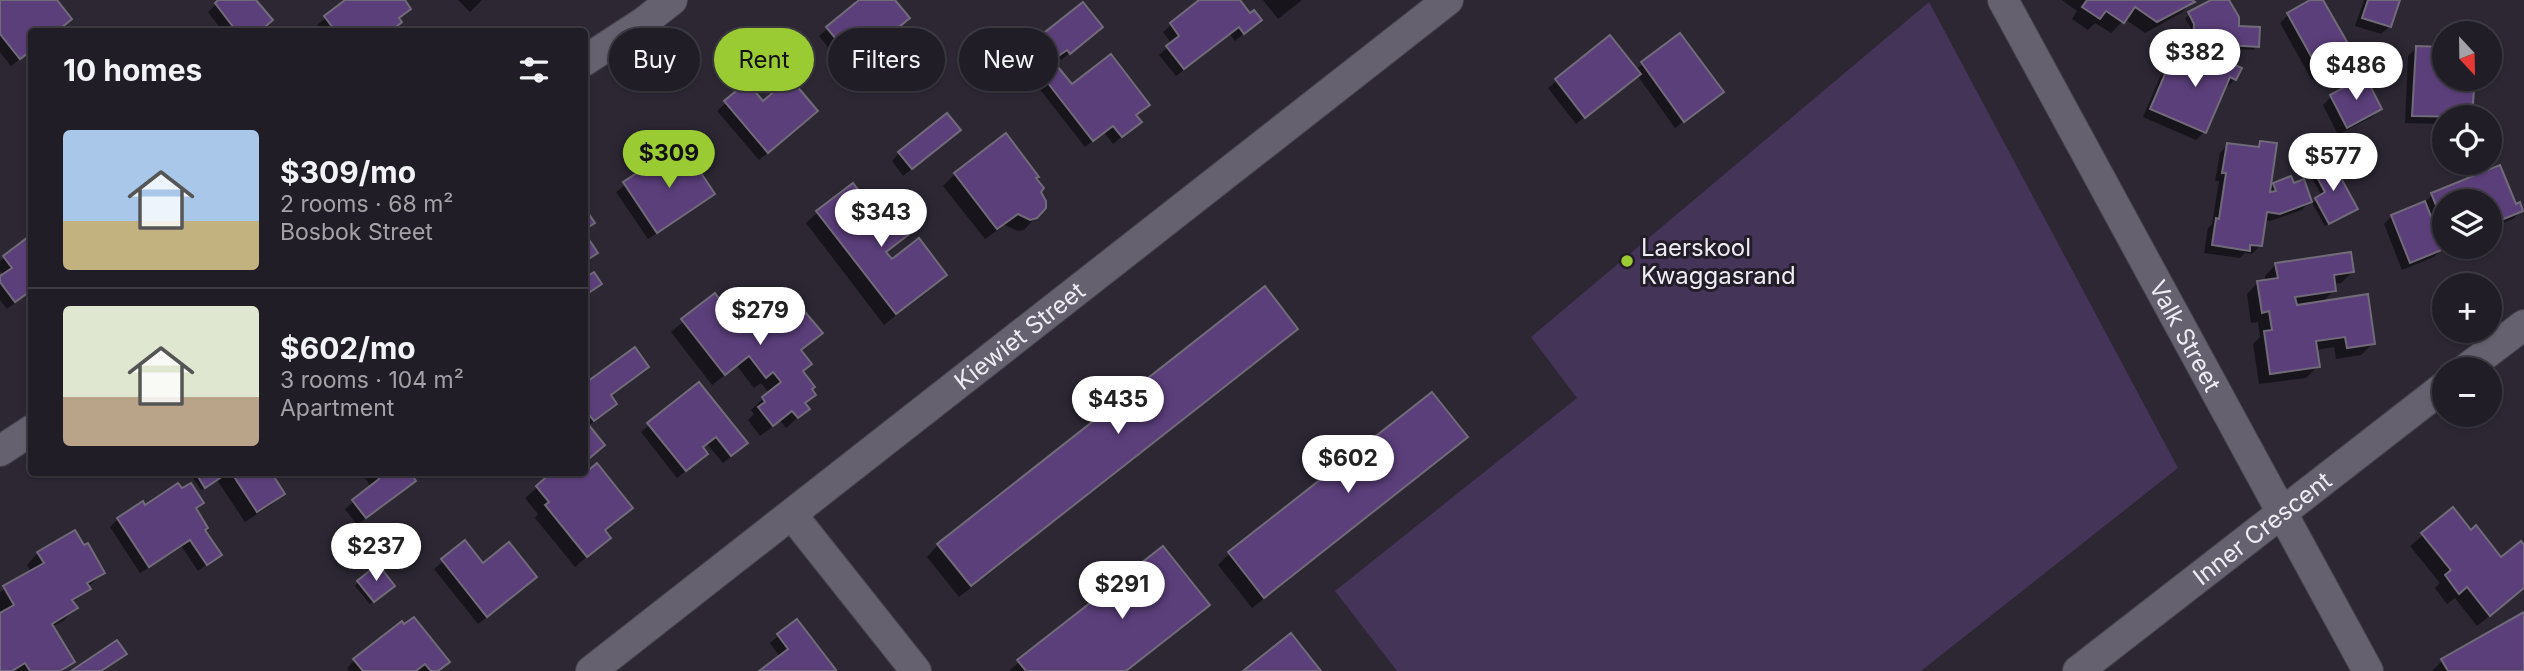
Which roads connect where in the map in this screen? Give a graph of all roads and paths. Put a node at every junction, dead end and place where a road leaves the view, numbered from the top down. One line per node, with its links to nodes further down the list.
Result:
1 (672, 0): 4 (street)
2 (1448, 0): 11 (street, Kiewiet Street)
3 (2003, 0): 10 (street, Valk Street)
4 (588, 58)
5 (2524, 325): 6 (street)
6 (2482, 357)
7 (2432, 396): 10 (street, Inner Crescent)
8 (28, 433): 9 (street)
9 (0, 451)
10 (2282, 511): 14 (street, Inner Crescent); 15 (street, Valk Street)
11 (792, 515): 12 (street, Kiewiet Street); 13 (street)
12 (591, 671)
13 (916, 671)
14 (2078, 671)
15 (2368, 671)

